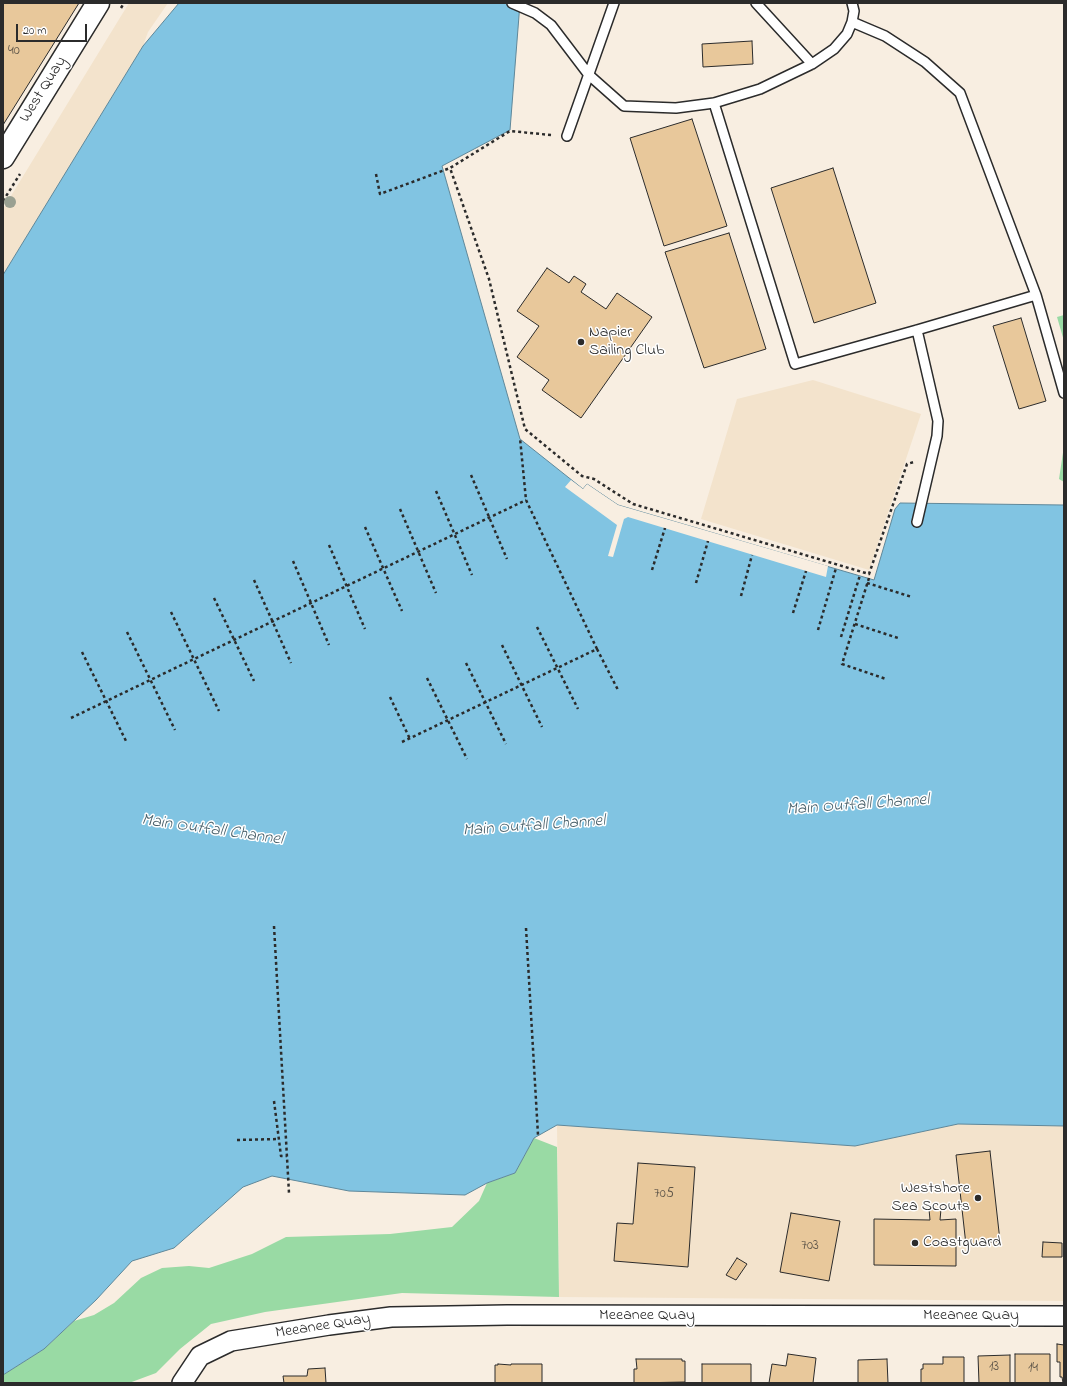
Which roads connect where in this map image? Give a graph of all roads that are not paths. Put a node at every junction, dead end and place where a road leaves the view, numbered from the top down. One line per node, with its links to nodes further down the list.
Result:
1 (98, 3): 11 (street, West Quay)
2 (512, 3): 8 (lane)
3 (614, 3): 8 (lane)
4 (756, 3): 7 (lane)
5 (852, 3): 6 (lane)
6 (852, 22): 7 (lane); 12 (lane)
7 (812, 64): 9 (lane)
8 (589, 75): 9 (lane); 10 (lane)
9 (714, 103): 13 (lane)
10 (567, 136)
11 (3, 157)
12 (1036, 295): 13 (lane); 14 (lane)
13 (917, 330): 15 (lane)
14 (1064, 393)
15 (917, 522)
16 (1064, 1316): 17 (street, Meeanee Quay)
17 (182, 1383)

